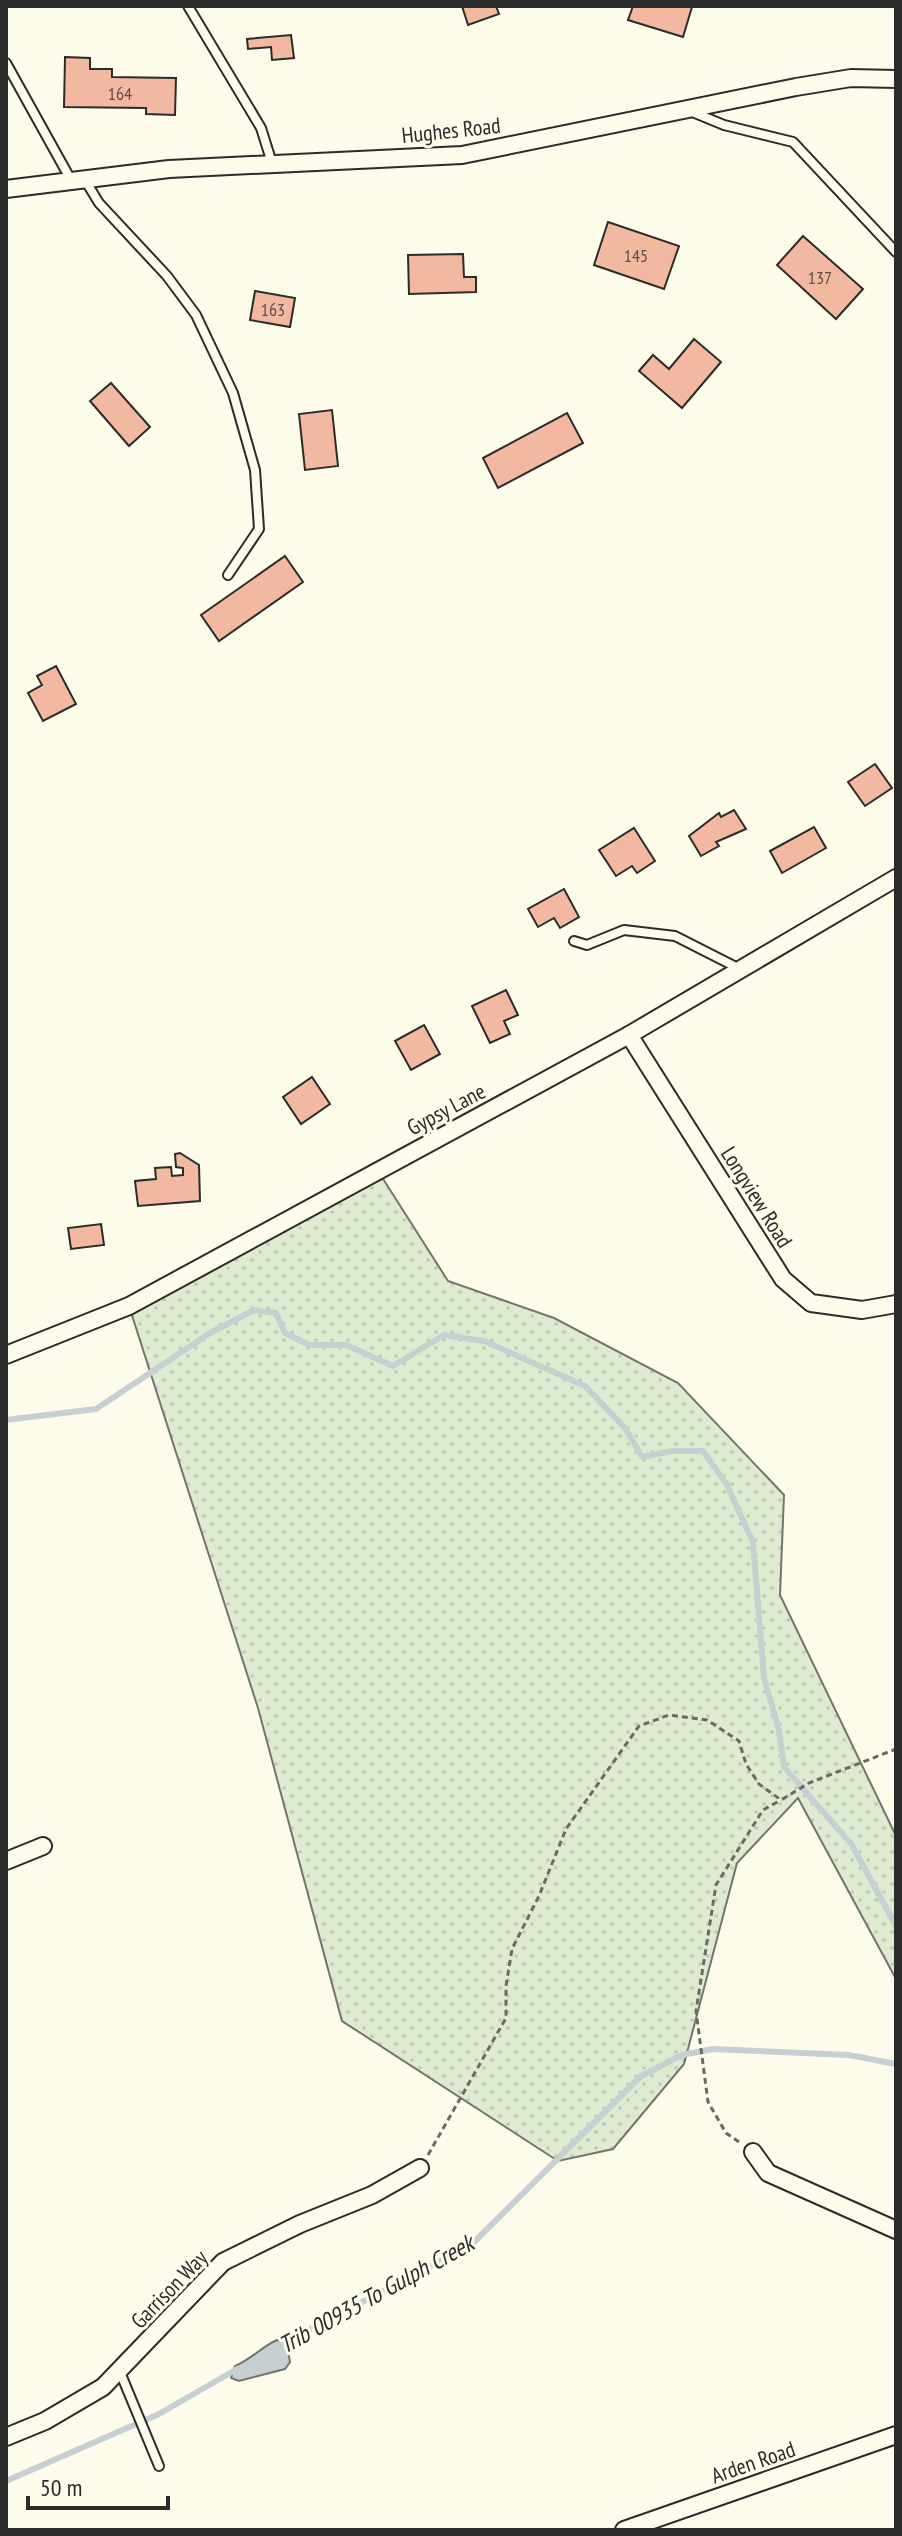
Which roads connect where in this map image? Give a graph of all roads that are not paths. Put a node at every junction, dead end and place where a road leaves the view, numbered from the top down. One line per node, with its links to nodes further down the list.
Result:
1 (188, 6): 5 (lane)
2 (6, 63): 6 (lane)
3 (896, 79): 4 (street, Hughes Road)
4 (686, 109): 5 (street, Hughes Road); 8 (lane)
5 (272, 164): 6 (street, Hughes Road)
6 (78, 180): 7 (street, Hughes Road); 9 (lane)
7 (6, 189)
8 (896, 252)
9 (228, 575)
10 (896, 878): 12 (street, Gypsy Lane)
11 (574, 941): 12 (lane)
12 (740, 970): 13 (street, Gypsy Lane)
13 (629, 1035): 14 (street, Longview Road); 15 (street, Gypsy Lane)
14 (896, 1304)
15 (6, 1355)
16 (43, 1846): 17 (street)
17 (6, 1861)
18 (753, 2152): 20 (street)
19 (420, 2168): 21 (street, Garrison Way)
20 (896, 2230)
21 (120, 2372): 23 (street, Garrison Way); 24 (lane)
22 (896, 2435): 25 (street, Arden Road)
23 (6, 2437)
24 (159, 2466)
25 (624, 2530)

